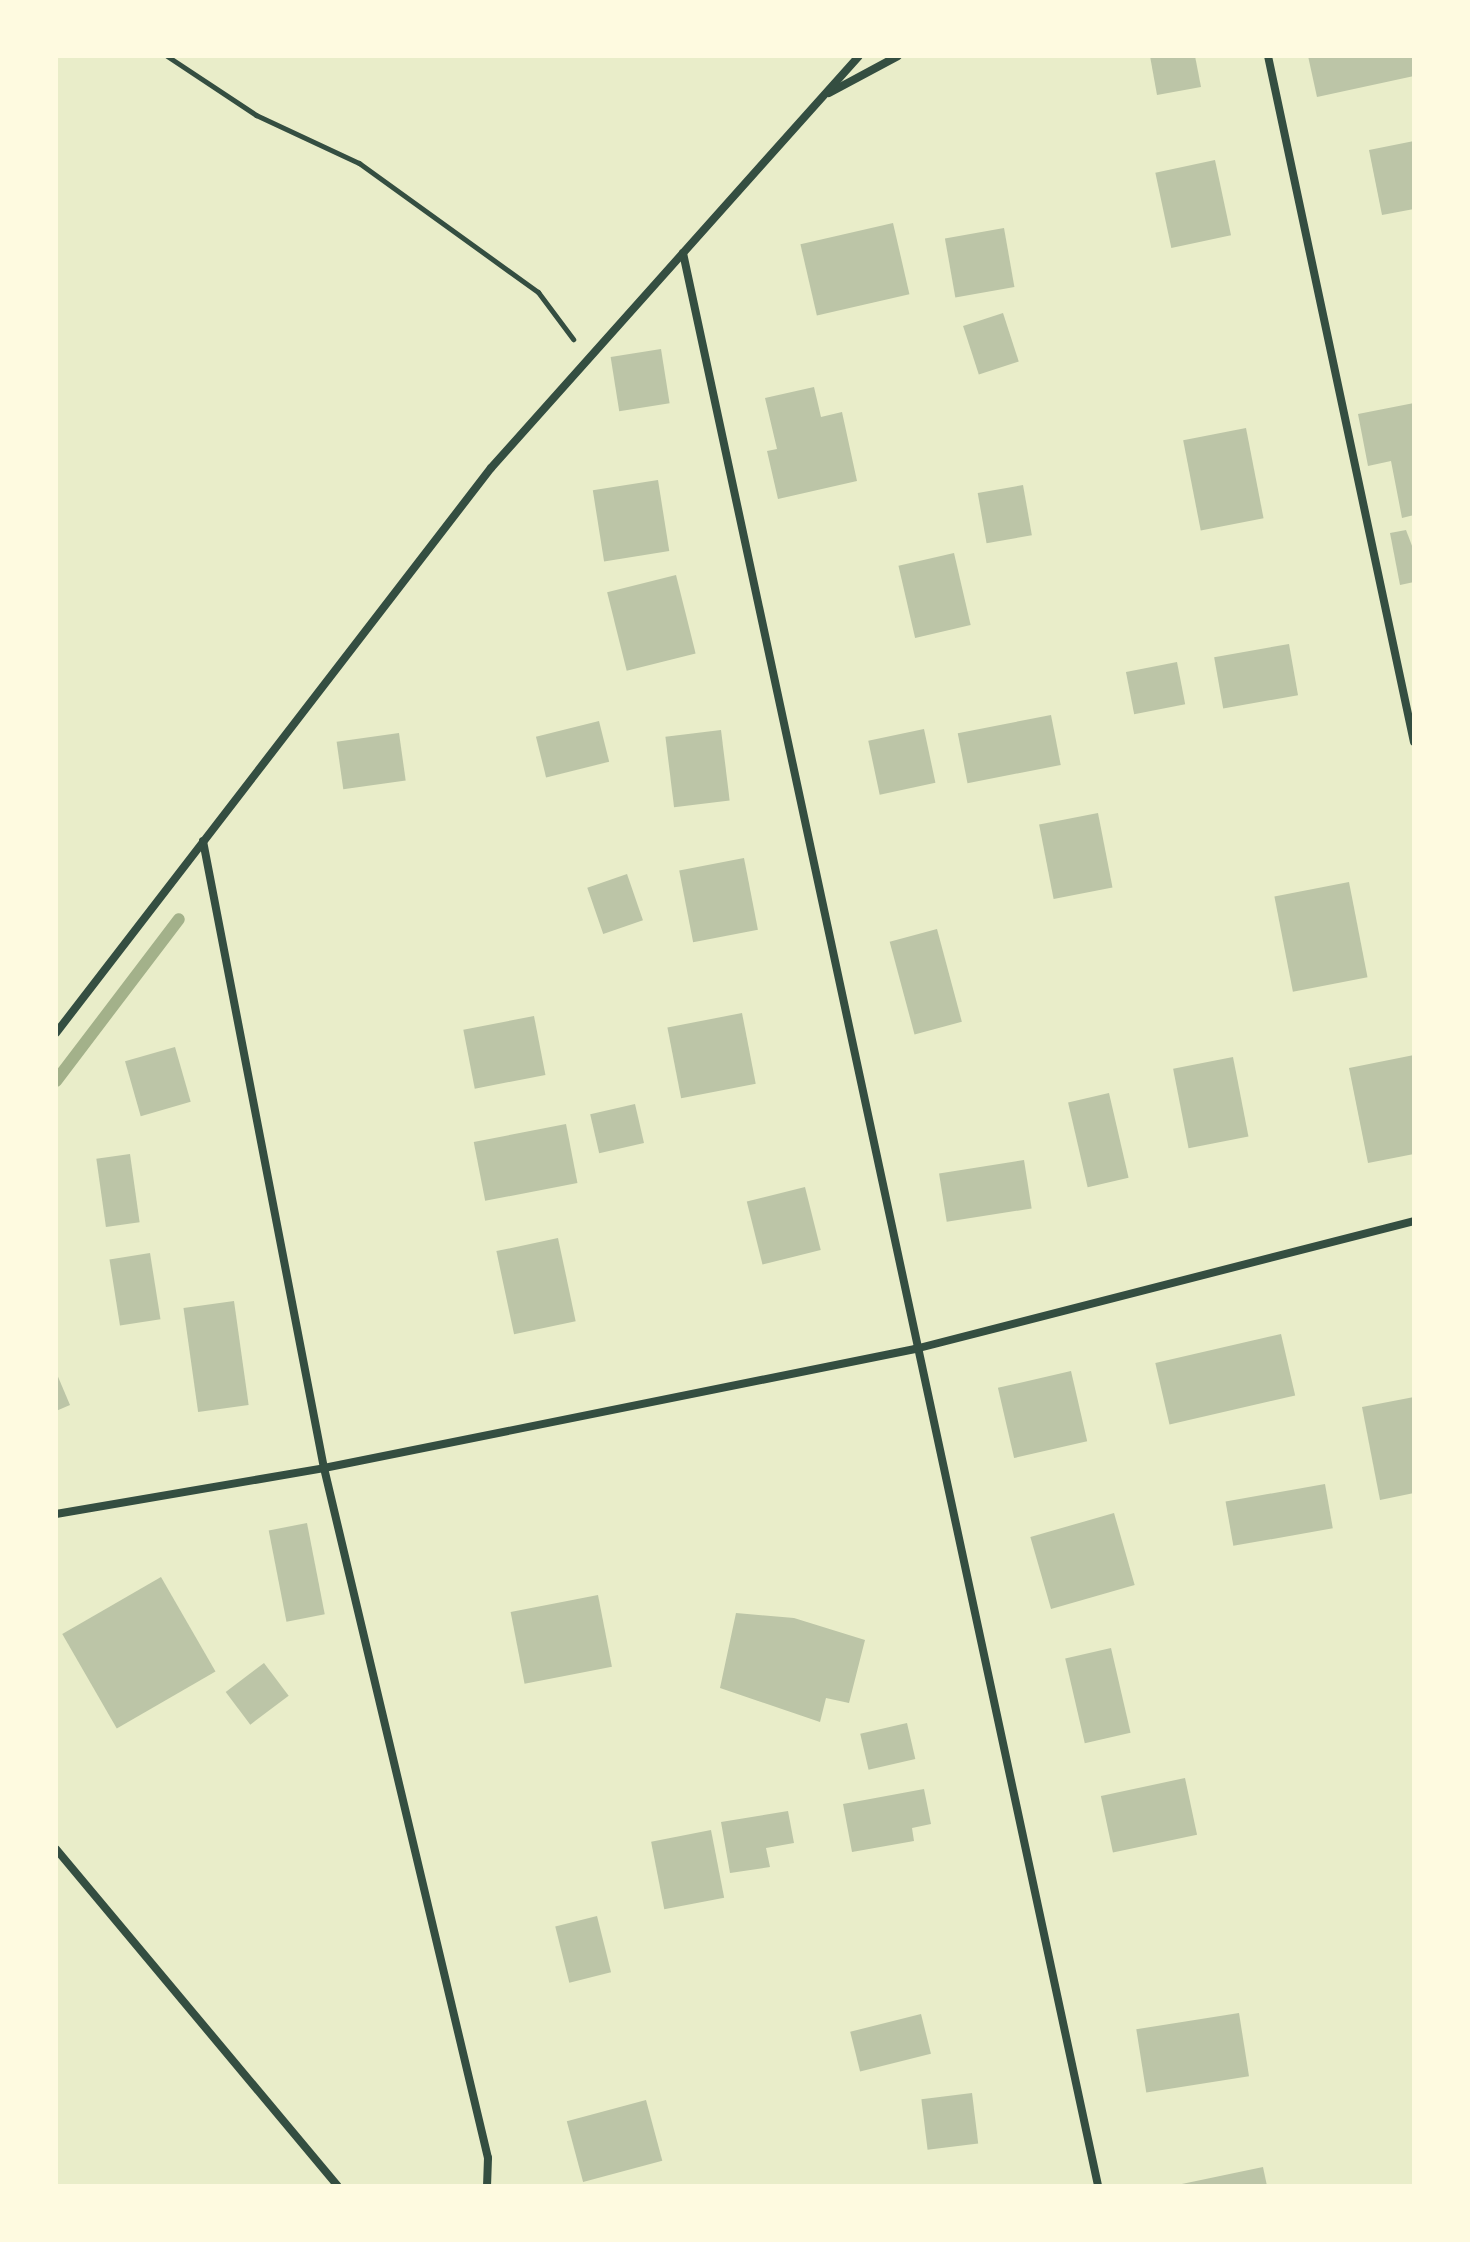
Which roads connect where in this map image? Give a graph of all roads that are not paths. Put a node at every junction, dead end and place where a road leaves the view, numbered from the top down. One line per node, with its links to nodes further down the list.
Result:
1 (859, 56): 4 (street)
2 (898, 56): 4 (street)
3 (1268, 56): 6 (street)
4 (821, 98): 5 (street)
5 (683, 253): 7 (street); 10 (street)
6 (1414, 742)
7 (203, 841): 8 (street); 11 (street)
8 (56, 1033)
9 (1414, 1221): 10 (street)
10 (915, 1349): 11 (street); 16 (street)
11 (324, 1468): 12 (street); 15 (street)
12 (56, 1514)
13 (56, 1849): 14 (street)
14 (338, 2186)
15 (487, 2186)
16 (1098, 2186)

